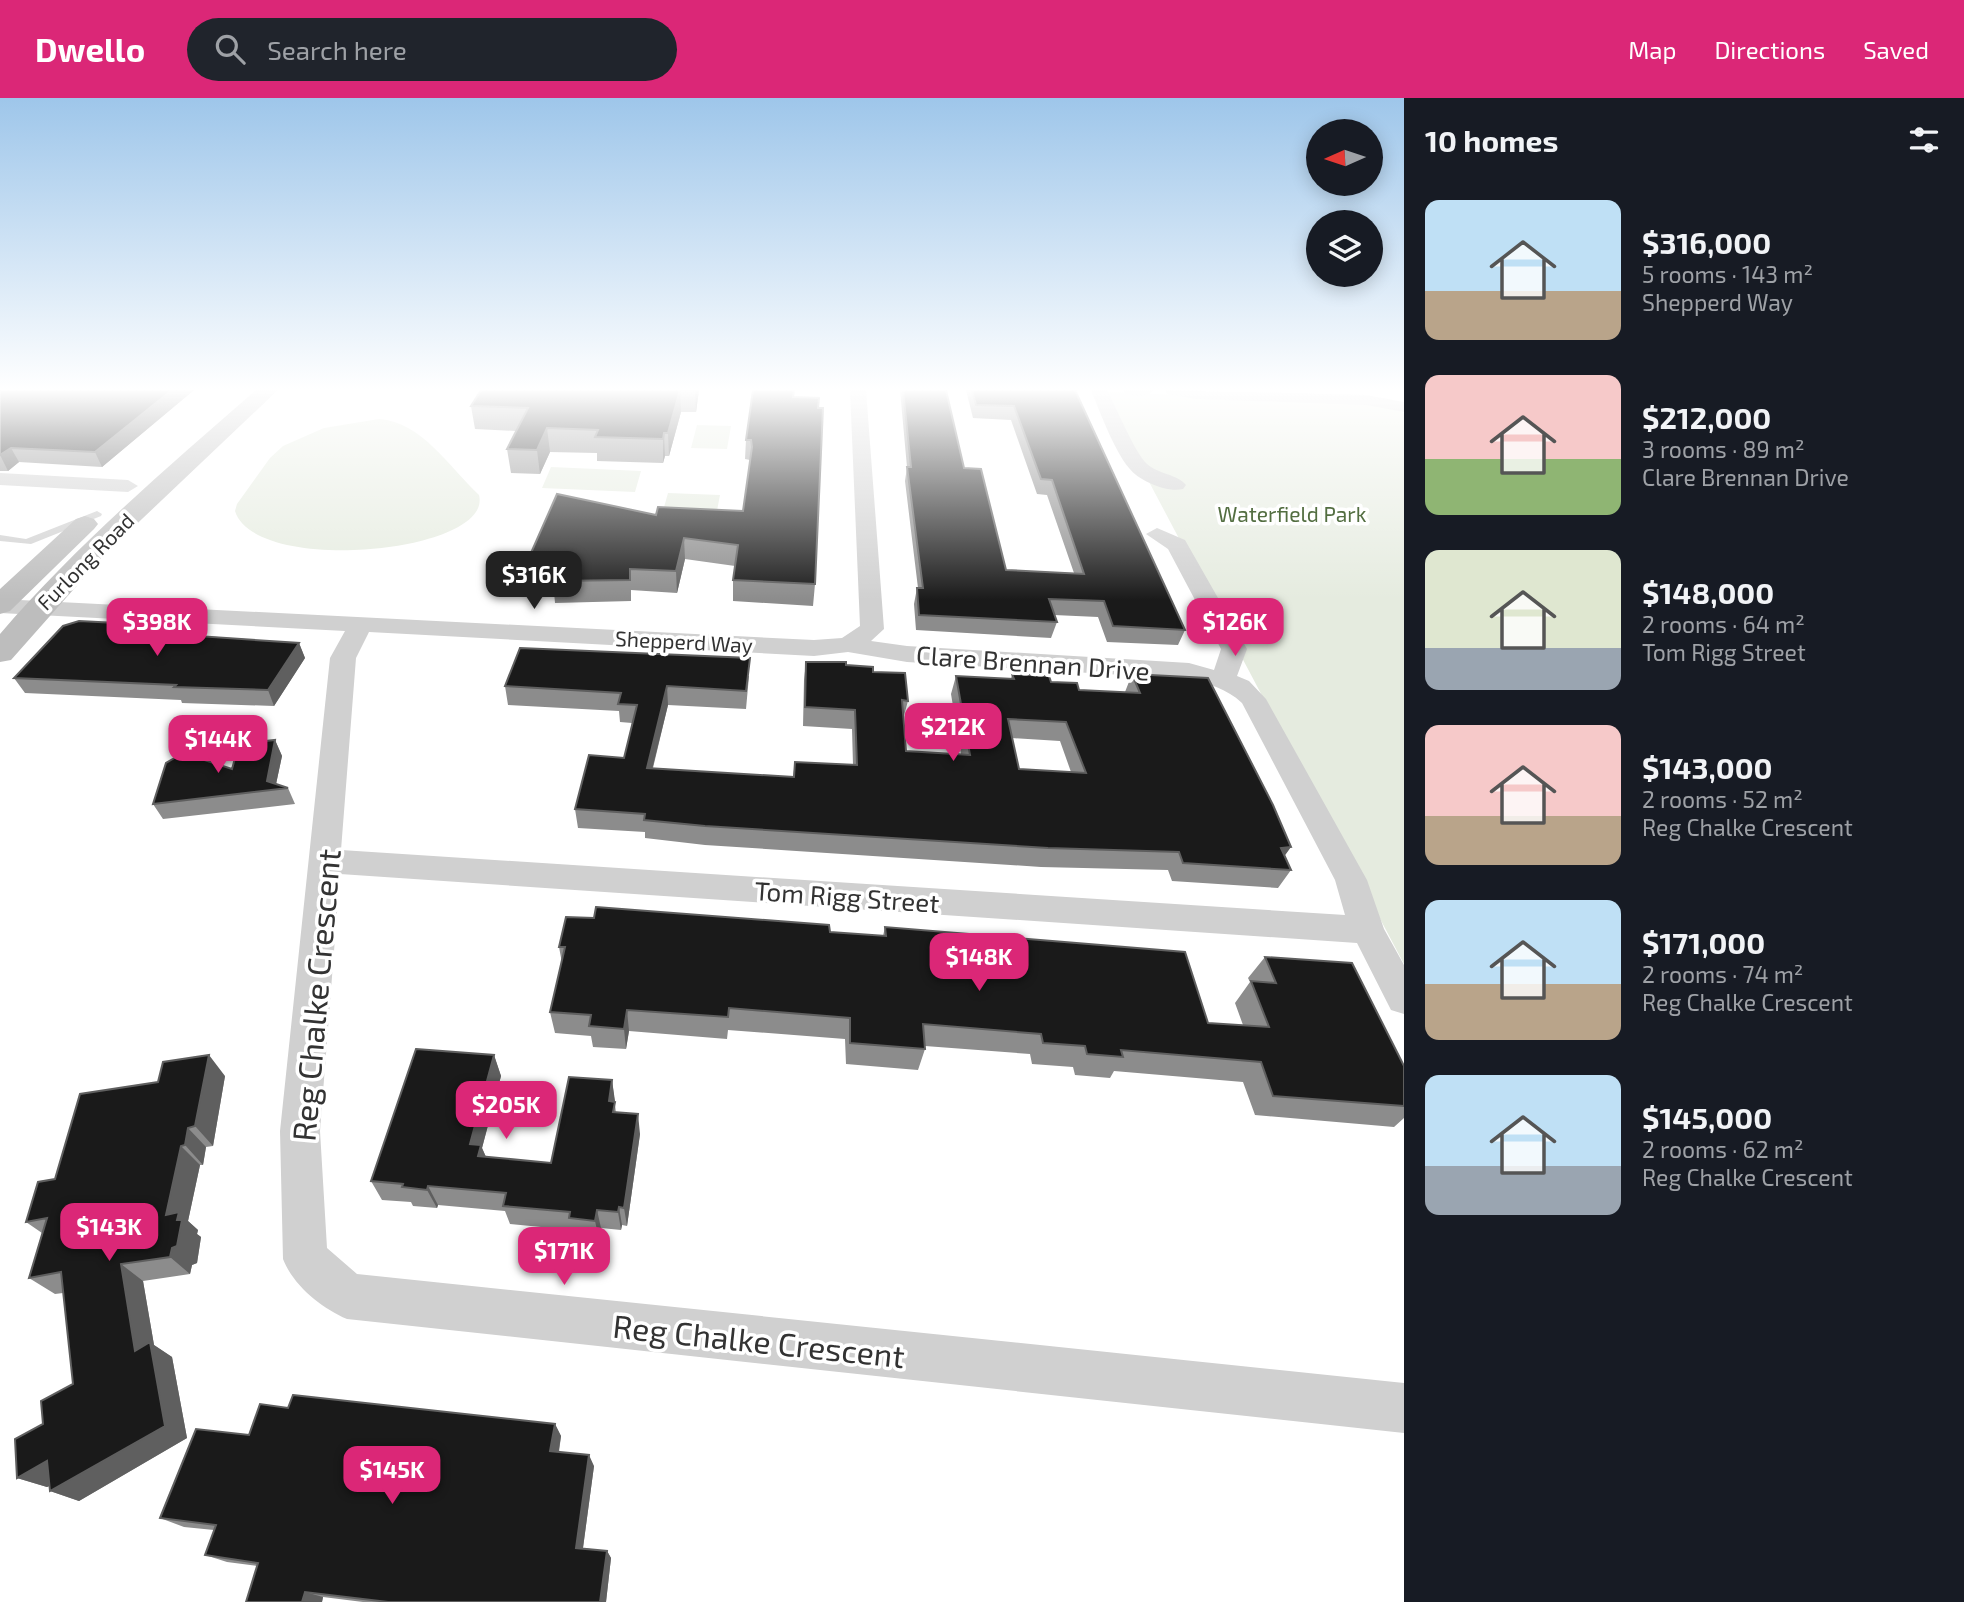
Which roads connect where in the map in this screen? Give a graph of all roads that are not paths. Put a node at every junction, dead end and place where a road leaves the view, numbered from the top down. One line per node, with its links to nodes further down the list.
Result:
1 (158, 460): 7 (main road, Furlong Road)
2 (191, 460): 12 (main road, Furlong Road)
3 (862, 460): 14 (street)
4 (1135, 460): 6 (street)
5 (0, 480): 7 (street)
6 (1175, 485)
7 (128, 486): 8 (main road, Furlong Road)
8 (97, 514): 10 (lane); 11 (main road, Furlong Road)
9 (1157, 534): 16 (street)
10 (0, 538)
11 (0, 606): 12 (street, Shepperd Way)
12 (37, 607): 13 (street, Shepperd Way); 15 (main road, Furlong Road)
13 (361, 624): 14 (street, Shepperd Way); 17 (street, Reg Chalke Crescent)
14 (848, 645): 16 (street, Clare Brennan Drive)
15 (0, 653)
16 (1223, 680): 18 (street, Clare Brennan Drive)
17 (326, 861): 18 (street, Tom Rigg Street); 20 (street, Reg Chalke Crescent)
18 (1367, 930): 19 (street, Clare Brennan Drive)
19 (1404, 999)
20 (1404, 1408)

